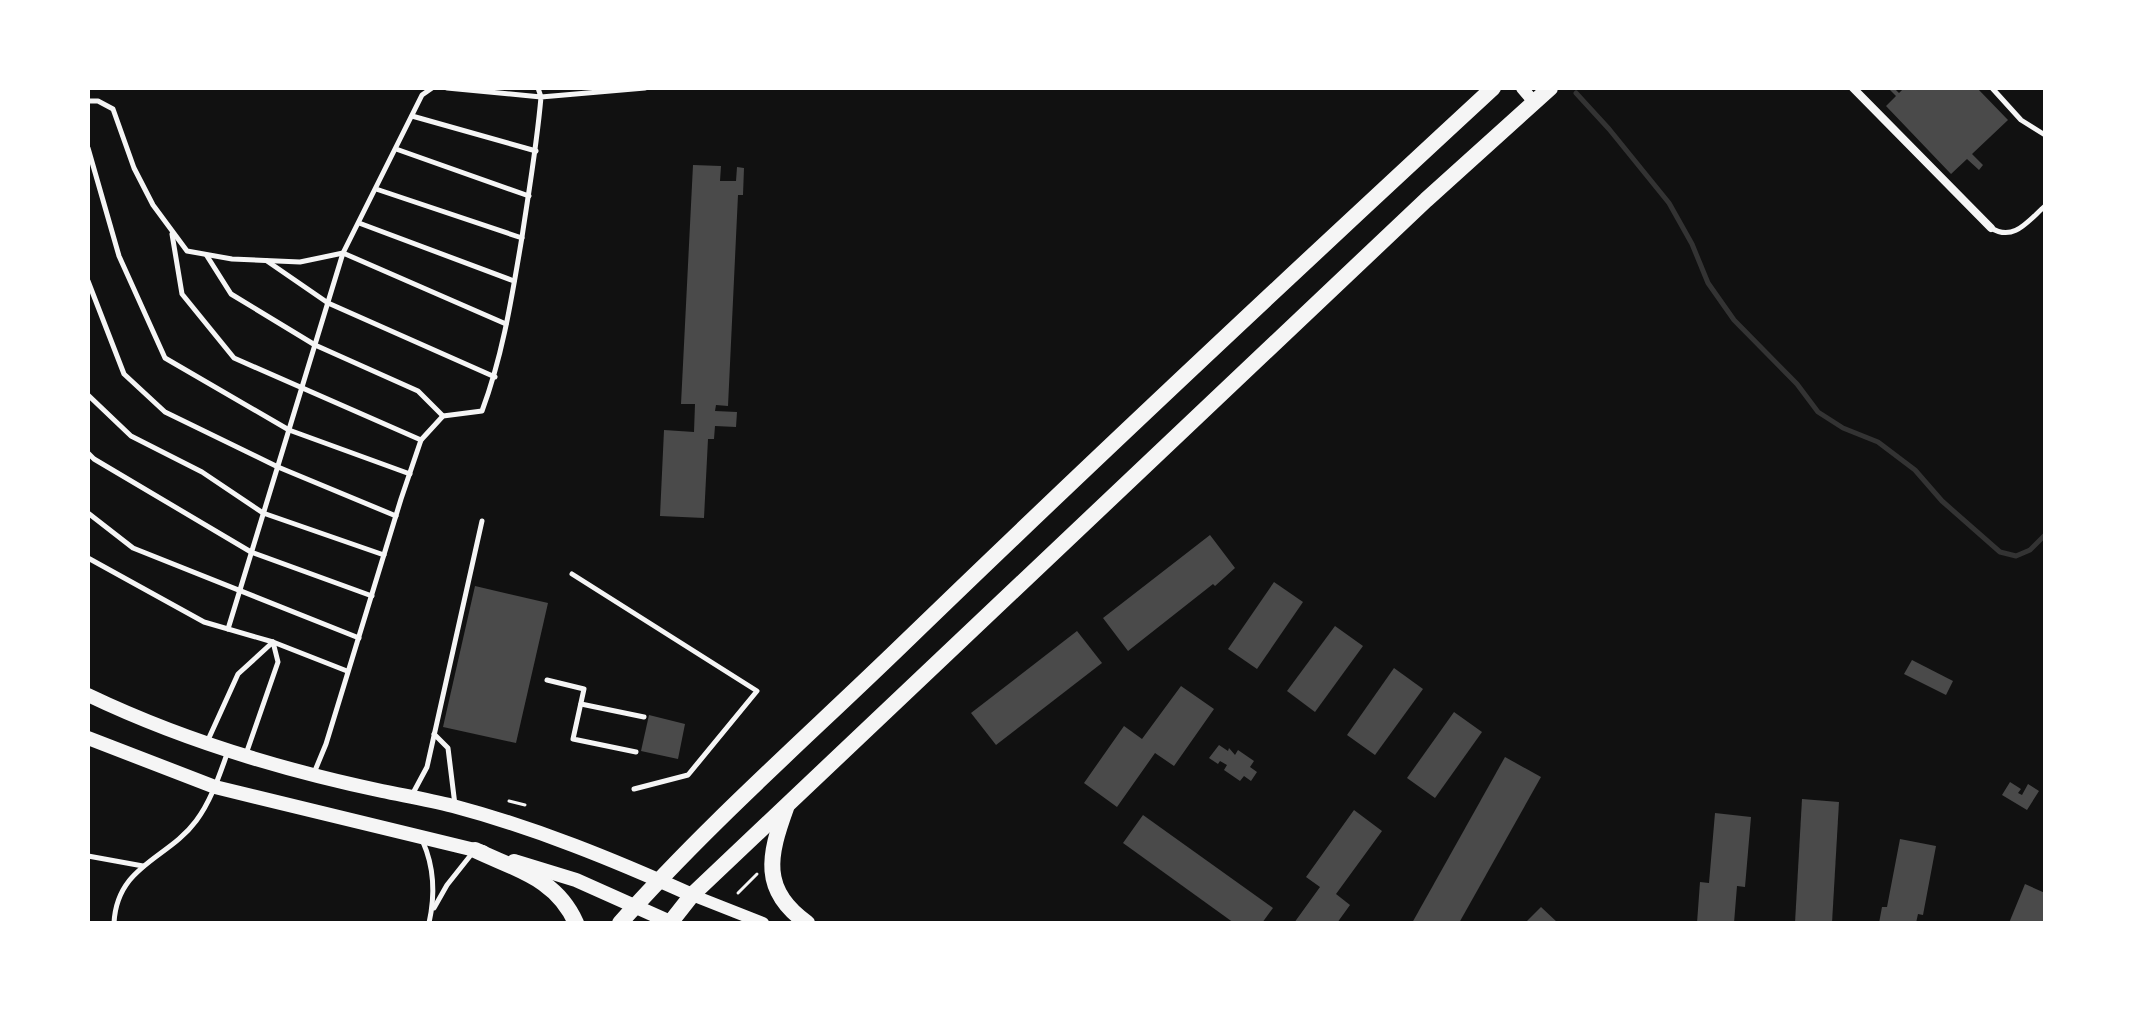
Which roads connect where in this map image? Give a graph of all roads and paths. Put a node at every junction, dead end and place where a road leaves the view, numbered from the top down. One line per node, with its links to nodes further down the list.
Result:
1 (432, 88): 13 (lane)
2 (447, 88): 10 (lane)
3 (538, 88): 10 (lane)
4 (645, 88): 10 (lane)
5 (1493, 88): 79 (main road)
6 (1522, 88): 12 (street)
7 (1550, 88): 12 (main road)
8 (1992, 88): 14 (lane)
9 (1855, 89): 22 (street)
10 (541, 97): 17 (lane)
11 (88, 101): 23 (lane)
12 (1534, 102): 72 (main road)
13 (412, 116): 16 (lane); 17 (lane)
14 (2045, 135)
15 (88, 148): 37 (lane)
16 (396, 149): 18 (lane); 19 (lane)
17 (536, 151): 19 (lane)
18 (376, 189): 21 (lane); 24 (lane)
19 (529, 196): 24 (lane)
20 (2045, 206): 22 (lane)
21 (359, 223): 25 (lane); 29 (lane)
22 (1991, 228)
23 (171, 229): 26 (lane); 34 (lane)
24 (522, 238): 29 (lane)
25 (343, 253): 27 (lane); 30 (lane); 31 (lane)
26 (207, 255): 27 (lane); 32 (lane)
27 (267, 260): 30 (lane)
28 (88, 281): 40 (lane)
29 (514, 281): 31 (lane)
30 (328, 303): 32 (lane); 33 (lane)
31 (506, 324): 33 (lane)
32 (315, 345): 34 (lane); 36 (lane)
33 (495, 377): 36 (lane)
34 (302, 386): 37 (lane); 38 (lane)
35 (88, 395): 43 (lane)
36 (443, 416): 38 (lane)
37 (289, 430): 40 (lane); 41 (lane)
38 (421, 440): 41 (lane)
39 (88, 453): 46 (lane)
40 (278, 467): 43 (lane); 44 (lane)
41 (410, 474): 44 (lane)
42 (88, 513): 50 (lane)
43 (263, 513): 46 (lane); 47 (lane)
44 (396, 516): 47 (lane)
45 (482, 521): 60 (lane)
46 (251, 552): 50 (lane); 51 (lane)
47 (384, 555): 51 (lane)
48 (88, 558): 52 (lane)
49 (572, 574): 68 (lane)
50 (240, 592): 52 (lane); 53 (lane)
51 (372, 596): 53 (lane)
52 (228, 629): 54 (lane)
53 (359, 638): 55 (lane)
54 (273, 642): 55 (lane); 62 (lane); 65 (lane)
55 (347, 671): 66 (lane)
56 (547, 680): 58 (lane)
57 (88, 695): 62 (main road)
58 (581, 704): 59 (lane); 64 (lane)
59 (644, 717)
60 (433, 733): 69 (lane); 73 (lane)
61 (88, 738): 67 (main road)
62 (207, 742): 63 (main road)
63 (229, 749): 65 (main road); 67 (lane)
64 (636, 752)
65 (246, 755): 66 (main road)
66 (313, 774): 69 (main road)
67 (215, 787): 74 (main road); 77 (lane)
68 (634, 789)
69 (412, 796): 73 (main road)
70 (509, 801): 71 (path)
71 (525, 805)
72 (787, 805): 81 (main road); 90 (main road)
73 (455, 807): 79 (main road)
74 (420, 836): 75 (main road); 83 (lane)
75 (475, 850): 82 (main road); 83 (lane); 86 (main road)
76 (88, 856): 77 (lane)
77 (144, 866): 84 (lane)
78 (766, 866): 80 (path)
79 (659, 881): 81 (main road); 82 (main road)
80 (738, 893)
81 (692, 895): 88 (main road); 89 (street)
82 (635, 906): 87 (main road); 88 (main road)
83 (432, 912): 85 (lane)
84 (114, 923)
85 (429, 923)
86 (576, 923)
87 (620, 923)
88 (671, 923)
89 (763, 923)
90 (807, 923)

